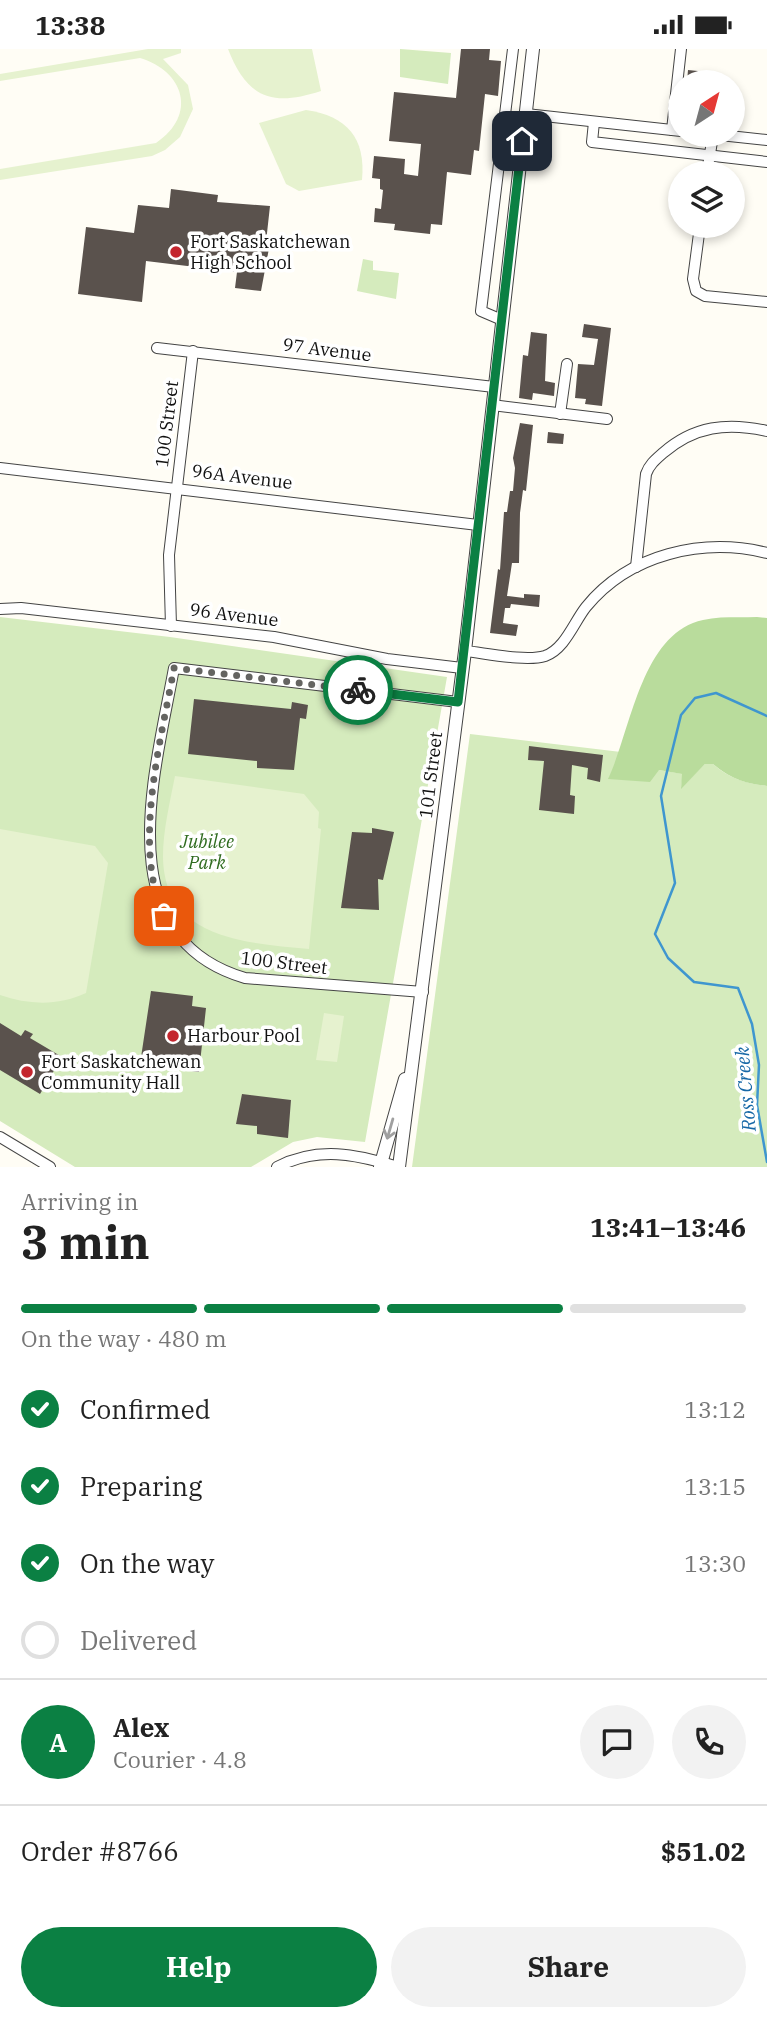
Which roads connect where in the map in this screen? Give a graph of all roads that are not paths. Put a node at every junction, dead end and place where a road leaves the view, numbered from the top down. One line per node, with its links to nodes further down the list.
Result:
1 (513, 49): 16 (street)
2 (533, 49): 5 (street, 101 Street)
3 (681, 49): 4 (street)
4 (680, 70)
5 (526, 114): 6 (street); 16 (street, 101 Street)
6 (594, 122): 7 (street); 11 (street)
7 (668, 129)
8 (746, 138): 9 (street)
9 (767, 140)
10 (711, 147): 11 (street)
11 (710, 155): 12 (street); 13 (street)
12 (709, 161)
13 (767, 162)
14 (698, 238): 15 (street)
15 (767, 302)
16 (502, 320): 20 (street, 101 Street)
17 (157, 348): 18 (street, 97 Avenue)
18 (193, 351): 20 (street, 97 Avenue); 26 (street, 100 Street)
19 (567, 364): 22 (street)
20 (494, 387): 21 (street, 101 Street)
21 (492, 405): 22 (street); 27 (street, 101 Street)
22 (560, 414): 23 (street)
23 (607, 419)
24 (767, 431): 29 (street)
25 (0, 468): 26 (street, 96A Avenue)
26 (177, 487): 27 (street, 96A Avenue); 31 (street, 100 Street)
27 (478, 525): 32 (street, 101 Street)
28 (767, 553): 29 (street)
29 (636, 567): 32 (street)
30 (0, 609): 31 (street, 96 Avenue)
31 (171, 626): 33 (street, 96 Avenue)
32 (465, 651): 33 (street, 101 Street)
33 (462, 668): 34 (street, 101 Street)
34 (458, 702): 35 (street, 101 Street); 35 (street, 100 Street)
35 (423, 992): 36 (street, 101 Street)
36 (415, 1045): 38 (street, 101 Street, one-way to 38); 41 (street, 101 Street)
37 (0, 1137): 39 (street)
38 (380, 1164): 40 (street); 41 (street)
39 (50, 1167)
40 (277, 1167)
41 (399, 1167)

